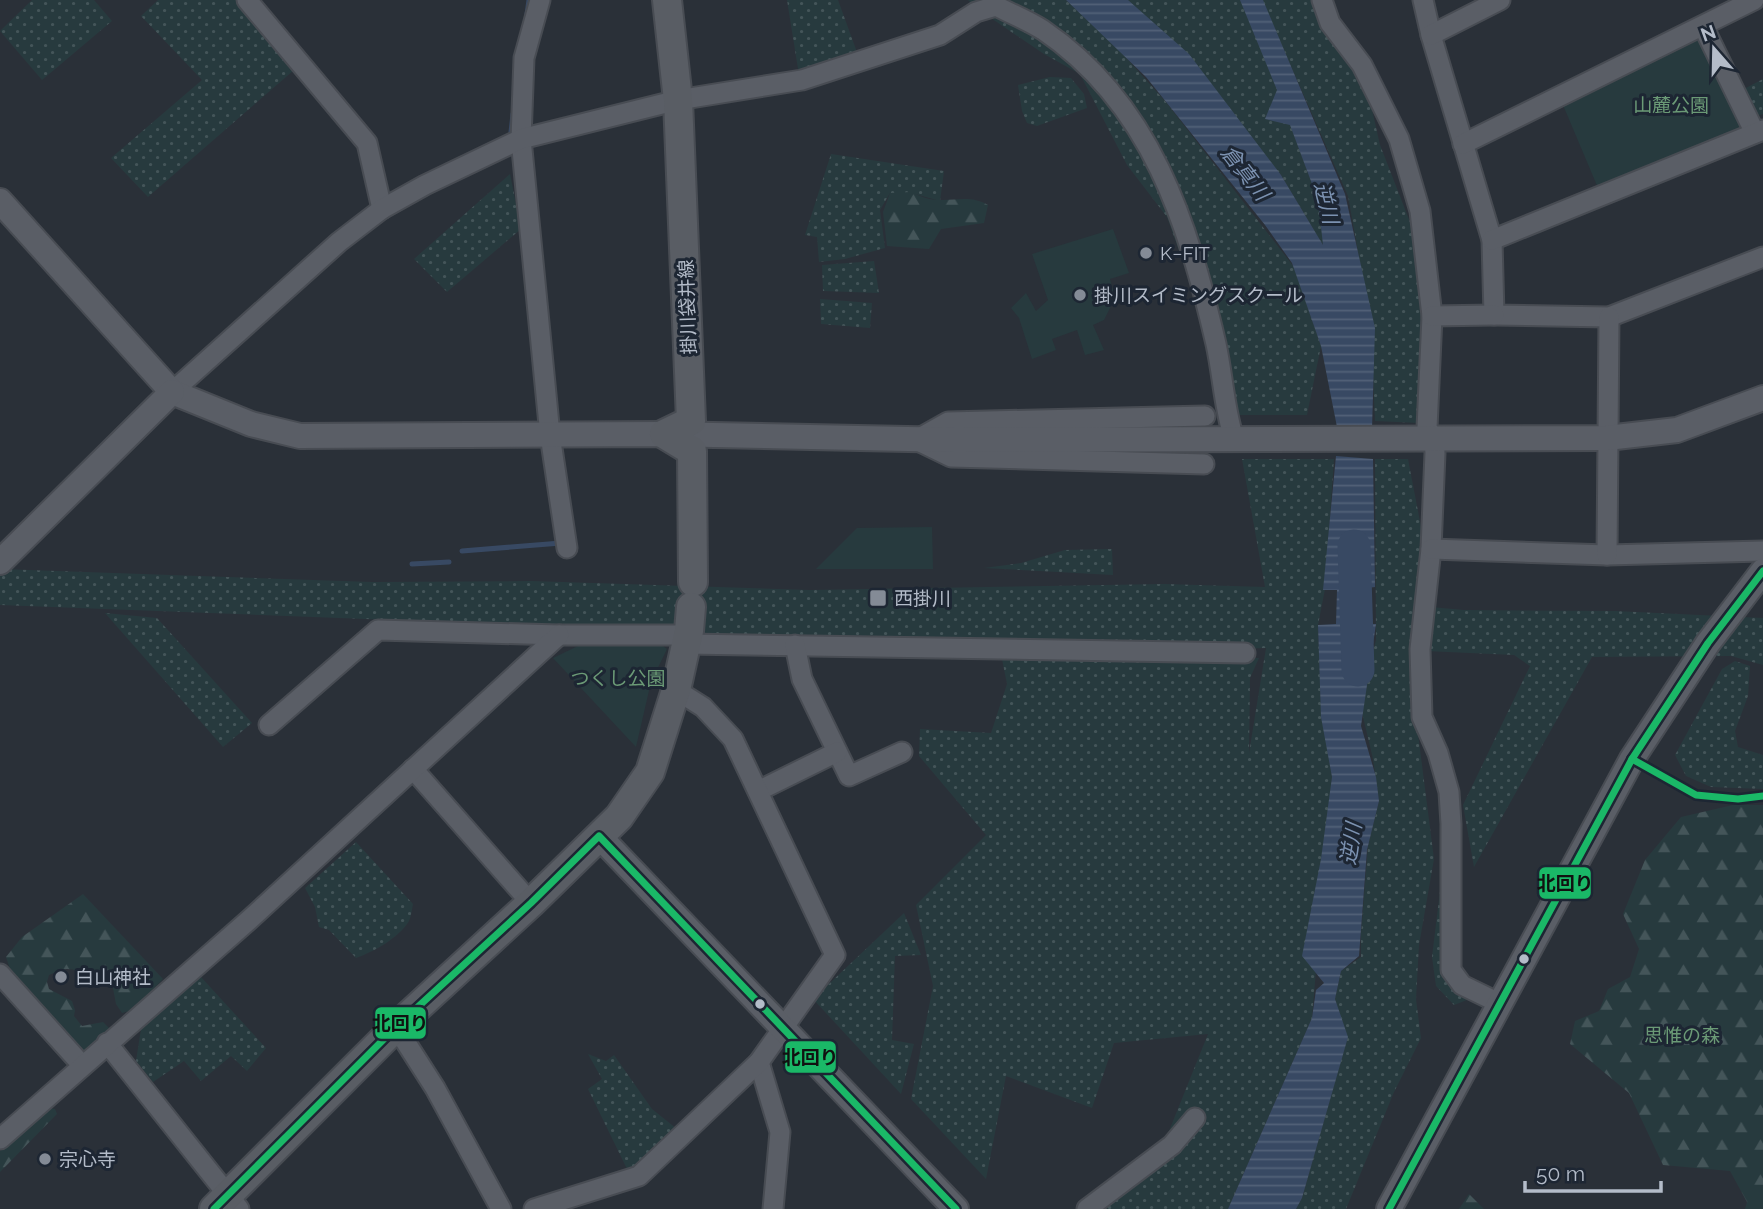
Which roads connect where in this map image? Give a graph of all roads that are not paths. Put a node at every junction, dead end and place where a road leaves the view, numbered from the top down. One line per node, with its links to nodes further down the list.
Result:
1 (247, 0): 15 (street)
2 (540, 0): 12 (street)
3 (667, 0): 10 (main road, 掛川袋井線)
4 (1322, 0): 19 (street)
5 (1423, 0): 9 (street)
6 (1500, 0): 9 (street)
7 (1754, 0): 8 (street)
8 (1703, 26): 11 (street); 13 (street)
9 (1431, 35): 13 (street)
10 (678, 100): 12 (street); 24 (main road, 掛川袋井線); 27 (street)
11 (1759, 132): 16 (street)
12 (521, 138): 15 (street); 25 (street)
13 (1462, 144): 16 (street)
14 (0, 201): 21 (street)
15 (382, 209): 21 (street)
16 (1492, 240): 18 (street)
17 (1763, 257): 20 (street)
18 (1494, 315): 19 (street); 20 (street)
19 (1432, 316): 28 (street)
20 (1609, 317): 26 (street)
21 (172, 392): 25 (street); 35 (street)
22 (1763, 398): 26 (street)
23 (1205, 416): 29 (street)
24 (664, 434): 25 (street); 29 (street); 38 (main road)
25 (550, 435): 31 (street)
26 (1607, 438): 28 (street); 34 (street)
27 (1237, 439): 28 (street); 29 (street)
28 (1428, 439): 32 (street)
29 (916, 440): 30 (street)
30 (1204, 464)
31 (567, 548)
32 (1432, 549): 34 (street); 50 (street)
33 (1763, 551): 34 (street)
34 (1607, 555)
35 (0, 562)
36 (1763, 571): 50 (street)
37 (559, 635): 38 (street); 42 (street); 45 (street)
38 (687, 639): 39 (street); 41 (main road)
39 (795, 645): 40 (street); 43 (street)
40 (1245, 653)
41 (676, 690): 46 (street); 47 (main road)
42 (269, 725)
43 (837, 752): 44 (street); 46 (street)
44 (901, 752)
45 (413, 769): 48 (street); 53 (street)
46 (758, 791): 52 (street)
47 (599, 836): 48 (main road); 52 (street)
48 (531, 903): 51 (main road)
49 (0, 974): 55 (street)
50 (1500, 1004): 64 (street)
51 (396, 1027): 58 (main road); 59 (street)
52 (784, 1030): 54 (street); 62 (street)
53 (107, 1043): 55 (street); 58 (street)
54 (760, 1062): 60 (street); 61 (street)
55 (82, 1065): 57 (street)
56 (1195, 1118): 63 (street)
57 (0, 1139)
58 (227, 1205)
59 (501, 1209)
60 (534, 1209)
61 (773, 1209)
62 (956, 1209)
63 (1087, 1209)
64 (1389, 1209)

